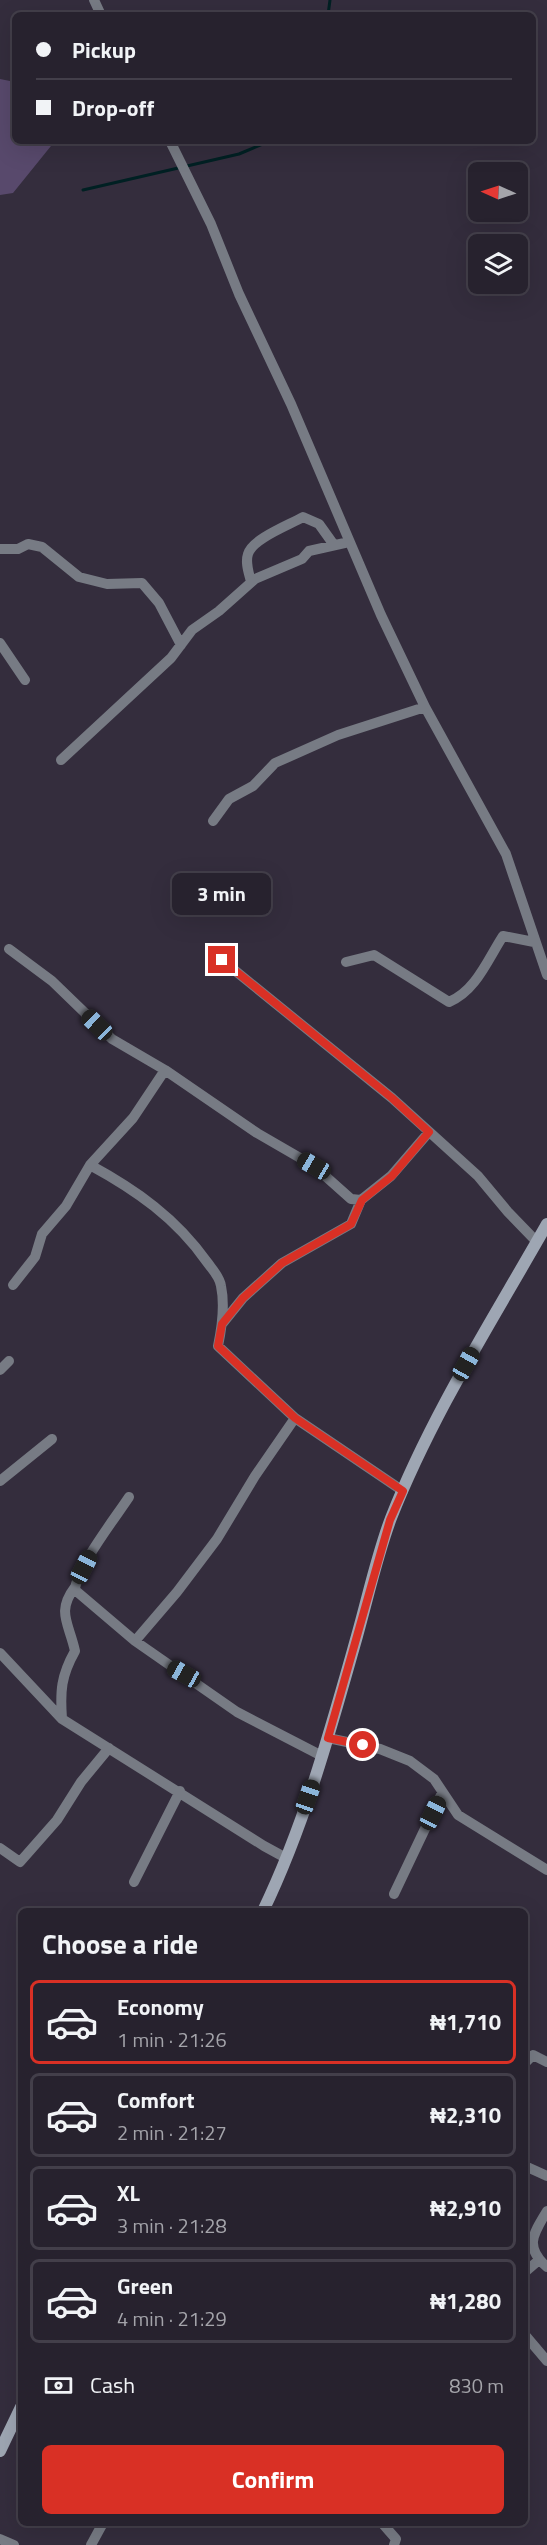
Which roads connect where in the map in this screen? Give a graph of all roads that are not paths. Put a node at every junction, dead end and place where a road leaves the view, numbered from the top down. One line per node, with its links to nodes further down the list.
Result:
1 (171, 144): 2 (street)
2 (350, 542): 3 (street); 9 (street)
3 (334, 545): 5 (street); 5 (street)
4 (0, 549): 7 (street)
5 (250, 582): 7 (street)
6 (0, 643): 8 (street)
7 (181, 645): 10 (street)
8 (25, 680)
9 (424, 707): 11 (street); 12 (street)
10 (61, 760)
11 (213, 821)
12 (534, 942): 15 (street); 16 (street)
13 (9, 949): 17 (street)
14 (222, 960): 18 (street)
15 (346, 962)
16 (547, 975)
17 (165, 1070): 19 (street); 20 (street)
18 (429, 1132): 20 (street); 22 (street)
19 (90, 1165): 23 (street); 24 (street)
20 (362, 1200): 24 (street)
21 (547, 1224): 22 (main road)
22 (537, 1242): 30 (main road)
23 (14, 1285)
24 (222, 1324): 27 (street)
25 (9, 1361): 26 (street)
26 (0, 1370)
27 (295, 1418): 30 (street); 33 (street)
28 (52, 1439): 29 (street)
29 (0, 1481)
30 (403, 1491): 36 (main road)
31 (129, 1497): 32 (street)
32 (75, 1587): 33 (street); 35 (street)
33 (135, 1641): 38 (street)
34 (0, 1653): 35 (street)
35 (62, 1719): 37 (street)
36 (328, 1738): 38 (main road); 40 (street)
37 (109, 1748): 39 (street); 41 (street)
38 (322, 1756): 42 (main road)
39 (180, 1791): 42 (street); 44 (street)
40 (442, 1793): 43 (street); 45 (street)
41 (0, 1848)
42 (286, 1858): 46 (main road)
43 (547, 1870)
44 (134, 1882)
45 (394, 1894)
46 (264, 1908)
47 (528, 2060): 48 (street)
48 (547, 2062)
49 (528, 2167): 50 (street)
50 (547, 2176)
51 (547, 2211): 52 (street)
52 (543, 2264): 53 (street)
53 (528, 2271)
54 (528, 2344): 55 (street)
55 (547, 2361)
56 (18, 2413): 57 (main road)
57 (0, 2451)
58 (101, 2526): 62 (street)
59 (384, 2526): 63 (street)
60 (0, 2539): 61 (street)
61 (14, 2545)
62 (91, 2545)
63 (394, 2545)

